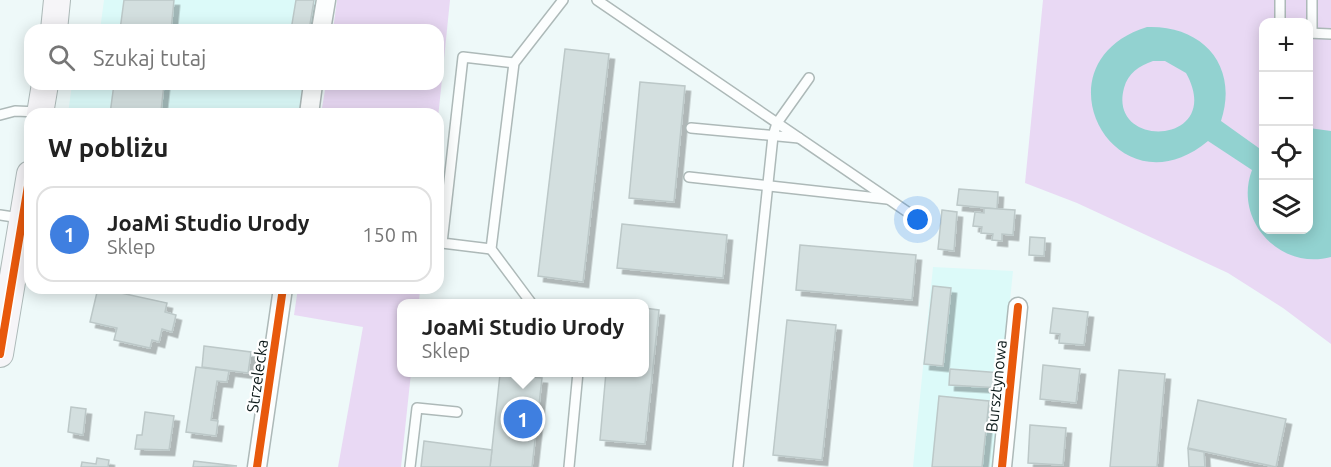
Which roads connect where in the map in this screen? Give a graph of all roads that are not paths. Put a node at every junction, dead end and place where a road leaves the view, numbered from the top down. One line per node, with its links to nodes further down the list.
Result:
1 (57, 0): 9 (street)
2 (326, 0): 10 (street)
3 (563, 0): 13 (lane)
4 (597, 0): 21 (lane)
5 (1280, 0): 7 (lane)
6 (1312, 0): 8 (lane)
7 (1281, 18)
8 (1311, 18)
9 (55, 24)
10 (322, 24)
11 (1313, 33): 12 (lane)
12 (1331, 34)
13 (514, 63): 31 (lane); 33 (lane)
14 (809, 78): 21 (lane)
15 (44, 90): 17 (street)
16 (312, 90): 18 (street)
17 (41, 108)
18 (310, 108)
19 (24, 112): 20 (lane)
20 (0, 115)
21 (777, 123): 23 (lane); 24 (lane)
22 (691, 128): 23 (lane)
23 (773, 136): 24 (lane); 27 (lane)
24 (801, 139): 28 (lane)
25 (690, 177): 27 (lane)
26 (24, 188): 30 (street)
27 (769, 188): 28 (lane); 45 (lane)
28 (888, 199): 29 (lane)
29 (909, 213)
30 (11, 217): 34 (street)
31 (444, 218)
32 (444, 243): 33 (lane)
33 (491, 249): 36 (lane)
34 (6, 281): 38 (street)
35 (282, 294): 42 (street, Strzelecka)
36 (529, 299)
37 (1018, 308): 46 (street, Bursztynowa)
38 (2, 329): 39 (street)
39 (0, 354)
40 (578, 377): 44 (lane)
41 (457, 412): 43 (lane)
42 (257, 467)
43 (410, 467)
44 (569, 467)
45 (738, 467)
46 (1002, 467)

